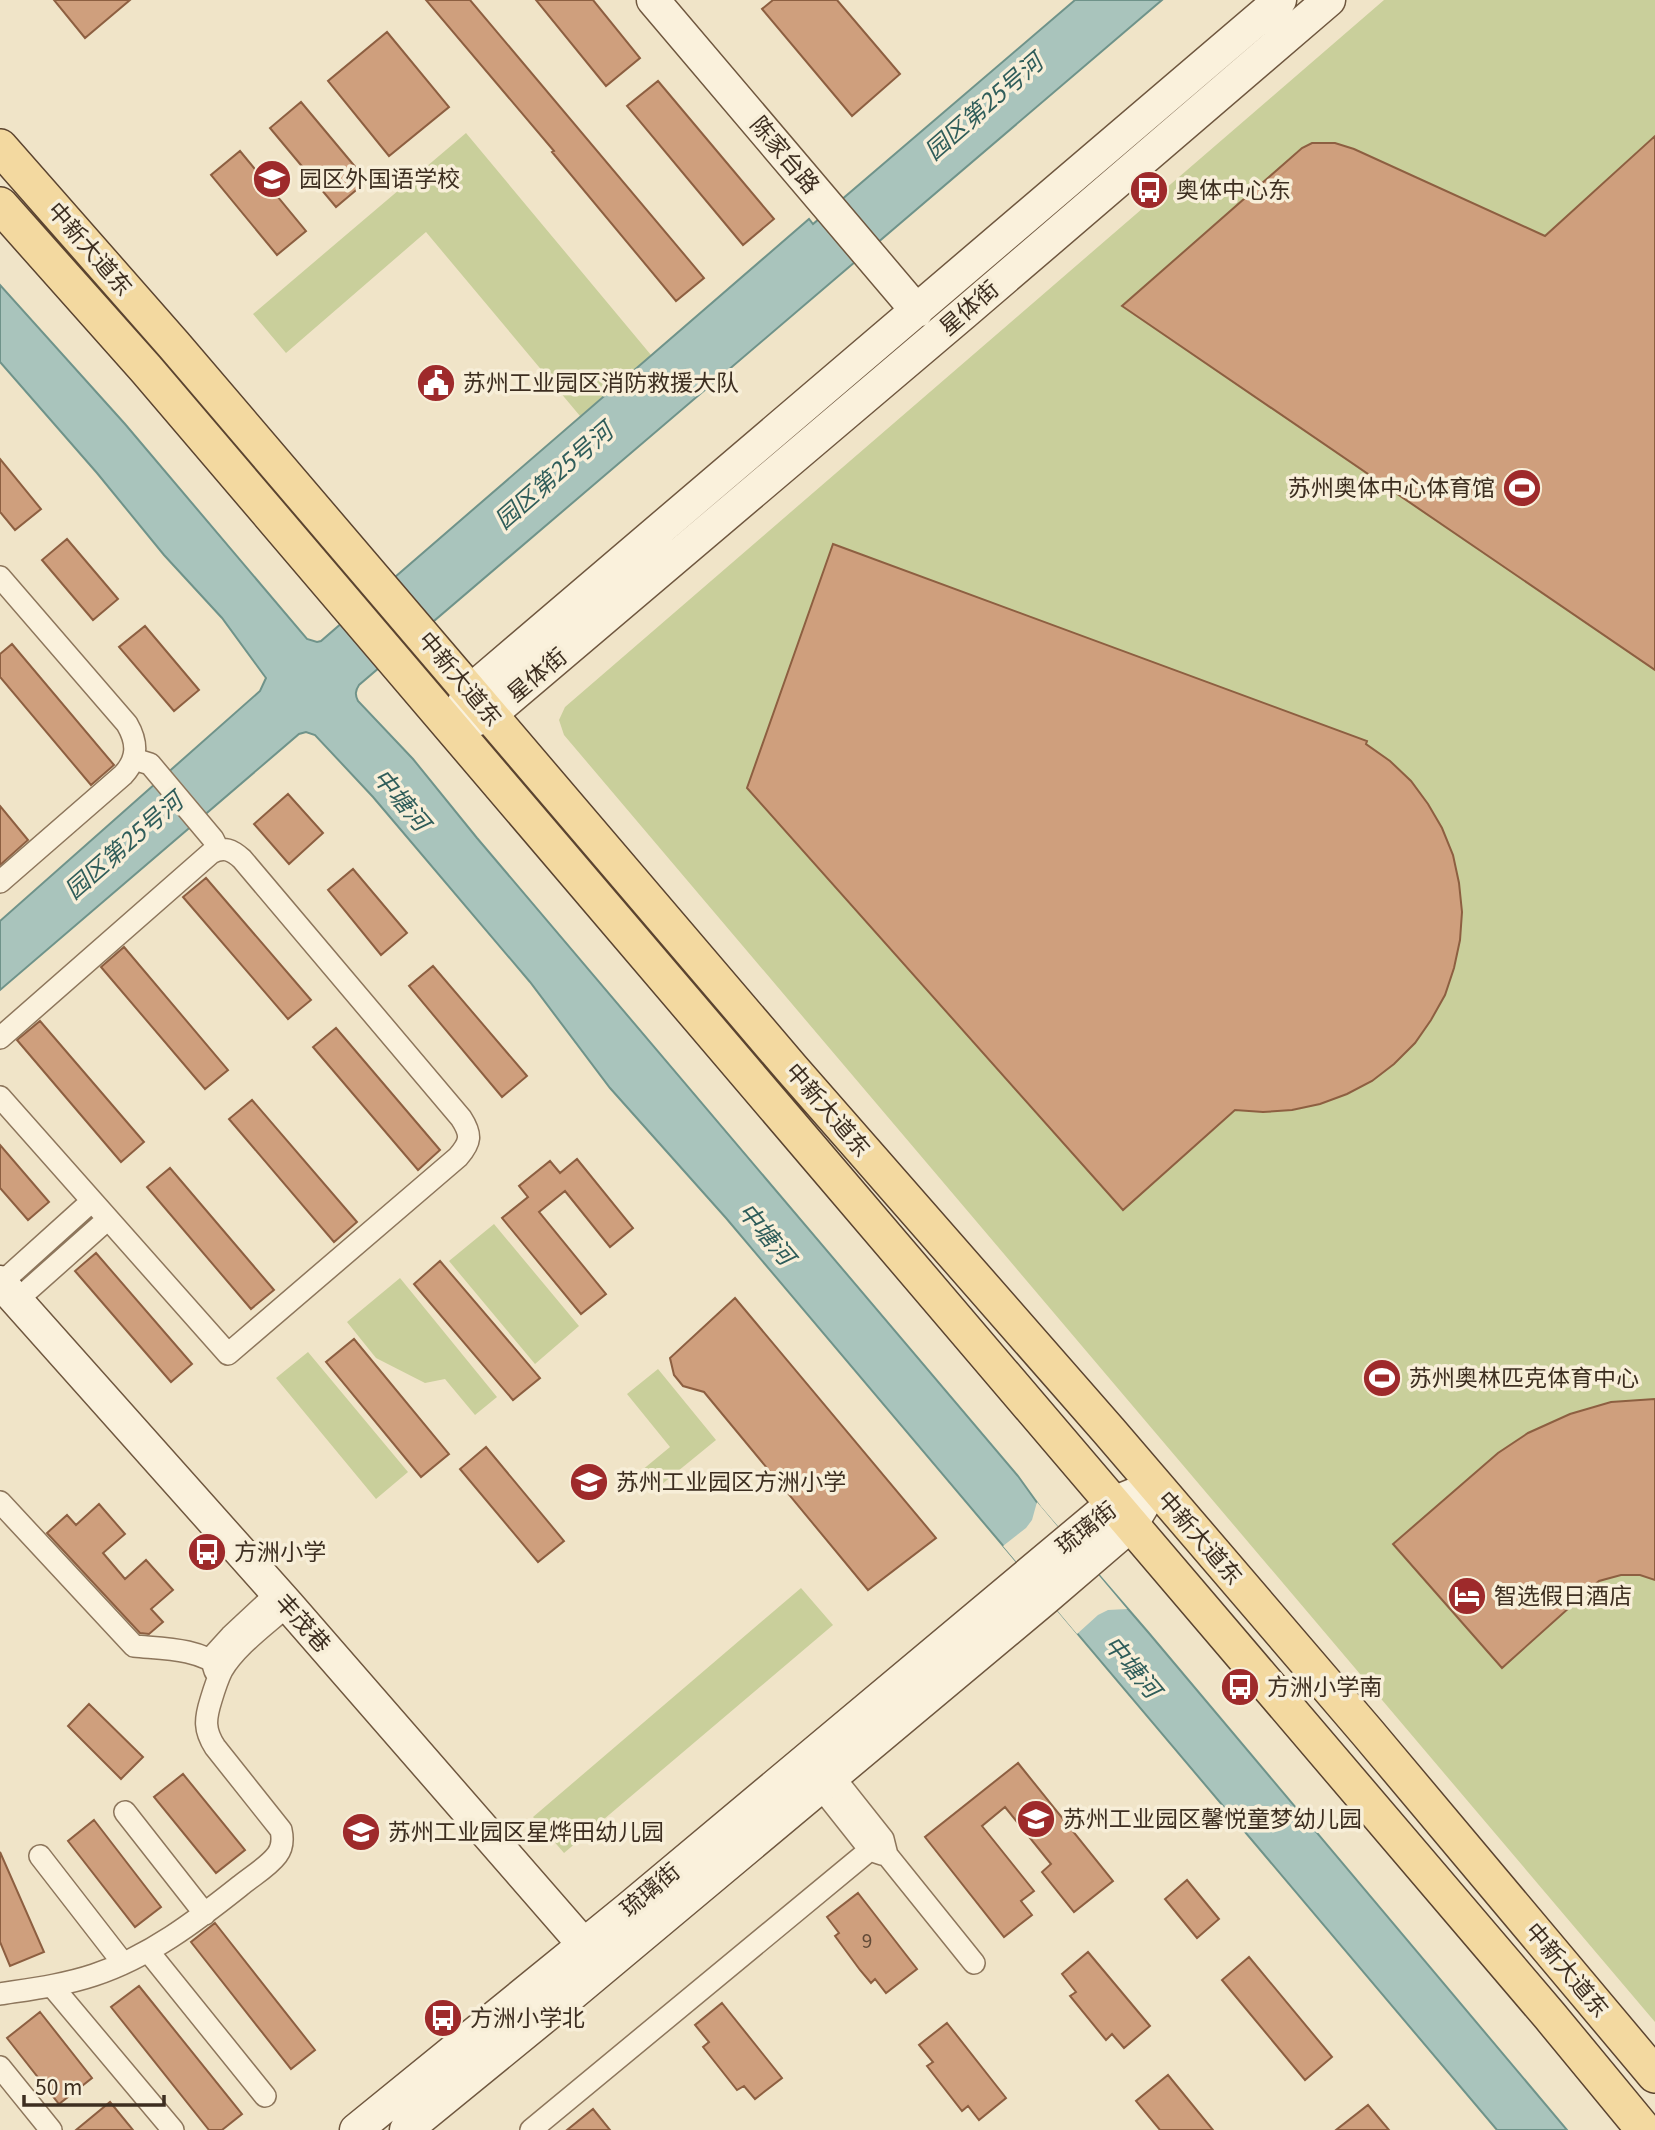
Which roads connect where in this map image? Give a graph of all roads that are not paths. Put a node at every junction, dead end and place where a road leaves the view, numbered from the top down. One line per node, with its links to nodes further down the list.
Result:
1 (653, 0): 6 (street, 陈家台路)
2 (1280, 0): 6 (street, 星体街)
3 (1329, 0): 8 (street, 星体街)
4 (0, 147): 8 (main road, 中新大道东)
5 (0, 205): 9 (main road, 中新大道东)
6 (917, 311): 8 (street, 星体街)
7 (0, 577): 10 (street)
8 (480, 703): 9 (street, 星体街); 18 (main road, 中新大道东)
9 (451, 728): 20 (main road, 中新大道东)
10 (134, 759): 11 (street); 12 (street)
11 (218, 849): 13 (street); 16 (street)
12 (0, 882)
13 (0, 1038)
14 (0, 1097): 15 (street)
15 (92, 1201): 16 (street); 17 (street)
16 (108, 1219): 17 (street)
17 (6, 1288): 22 (street, 丰茂巷)
18 (1155, 1486): 20 (street, 琉璃街); 36 (main road, 中新大道东)
19 (0, 1502): 23 (street)
20 (1122, 1514): 21 (street, 琉璃街); 43 (main road, 中新大道东)
21 (1036, 1587): 24 (street, 琉璃街); 30 (street, 琉璃街)
22 (282, 1599): 23 (street); 30 (street, 丰茂巷)
23 (217, 1669): 28 (street)
24 (826, 1782): 26 (street); 30 (street, 琉璃街)
25 (125, 1812): 28 (street)
26 (880, 1848): 32 (street); 42 (street)
27 (40, 1856): 31 (street)
28 (205, 1914): 29 (street)
29 (148, 1951): 31 (street); 37 (street)
30 (594, 1956): 40 (street, 琉璃街); 41 (street, 琉璃街)
31 (123, 1963): 33 (street)
32 (974, 1963)
33 (52, 1986): 34 (street); 39 (street)
34 (0, 1994)
35 (0, 2067): 38 (street)
36 (1655, 2075)
37 (265, 2096)
38 (51, 2130)
39 (173, 2130)
40 (356, 2130)
41 (406, 2130)
42 (531, 2130)
43 (1644, 2130)

